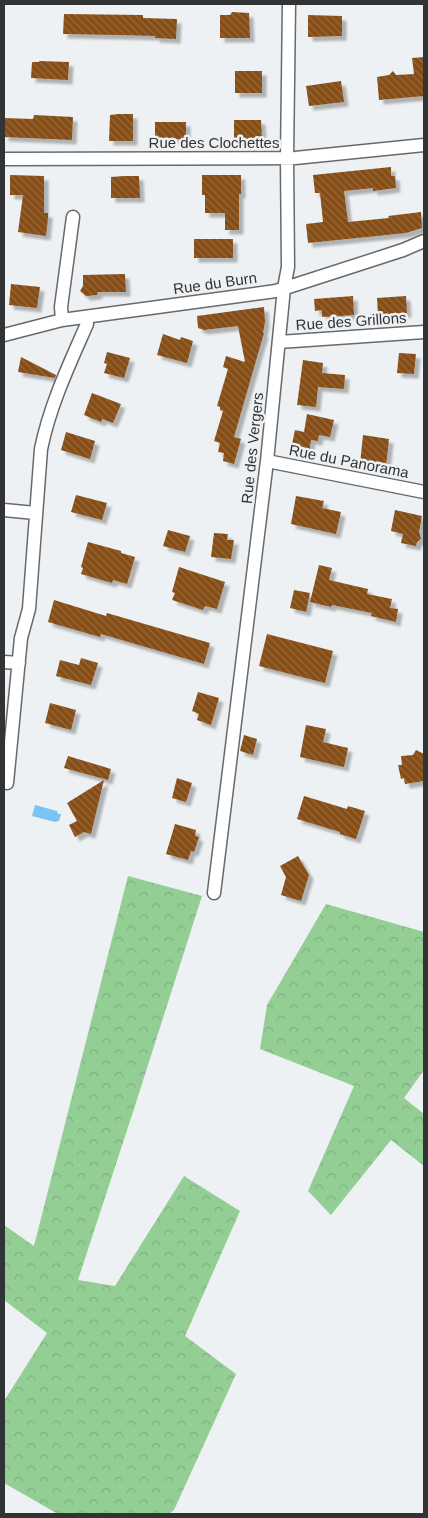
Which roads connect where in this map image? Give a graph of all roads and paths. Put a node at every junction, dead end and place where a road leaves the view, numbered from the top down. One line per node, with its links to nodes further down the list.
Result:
1 (289, 4): 3 (street, Rue des Vergers)
2 (424, 145): 3 (street, Rue des Clochettes)
3 (287, 158): 4 (street, Rue des Clochettes); 7 (street, Rue des Vergers)
4 (4, 159)
5 (73, 217): 9 (street)
6 (424, 241): 7 (street, Rue du Burn)
7 (284, 288): 8 (street, Rue du Burn); 12 (street, Rue des Vergers)
8 (86, 316): 9 (street, Rue du Burn); 16 (street)
9 (62, 320): 11 (street, Rue du Burn)
10 (424, 332): 12 (street, Rue des Grillons)
11 (4, 335)
12 (279, 342): 13 (street, Rue des Vergers)
13 (267, 461): 14 (street, Rue du Panorama); 20 (street, Rue des Vergers)
14 (424, 492)
15 (4, 510): 16 (street)
16 (36, 514): 18 (street)
17 (4, 662): 18 (street)
18 (19, 663): 19 (street)
19 (7, 784)
20 (214, 893)

